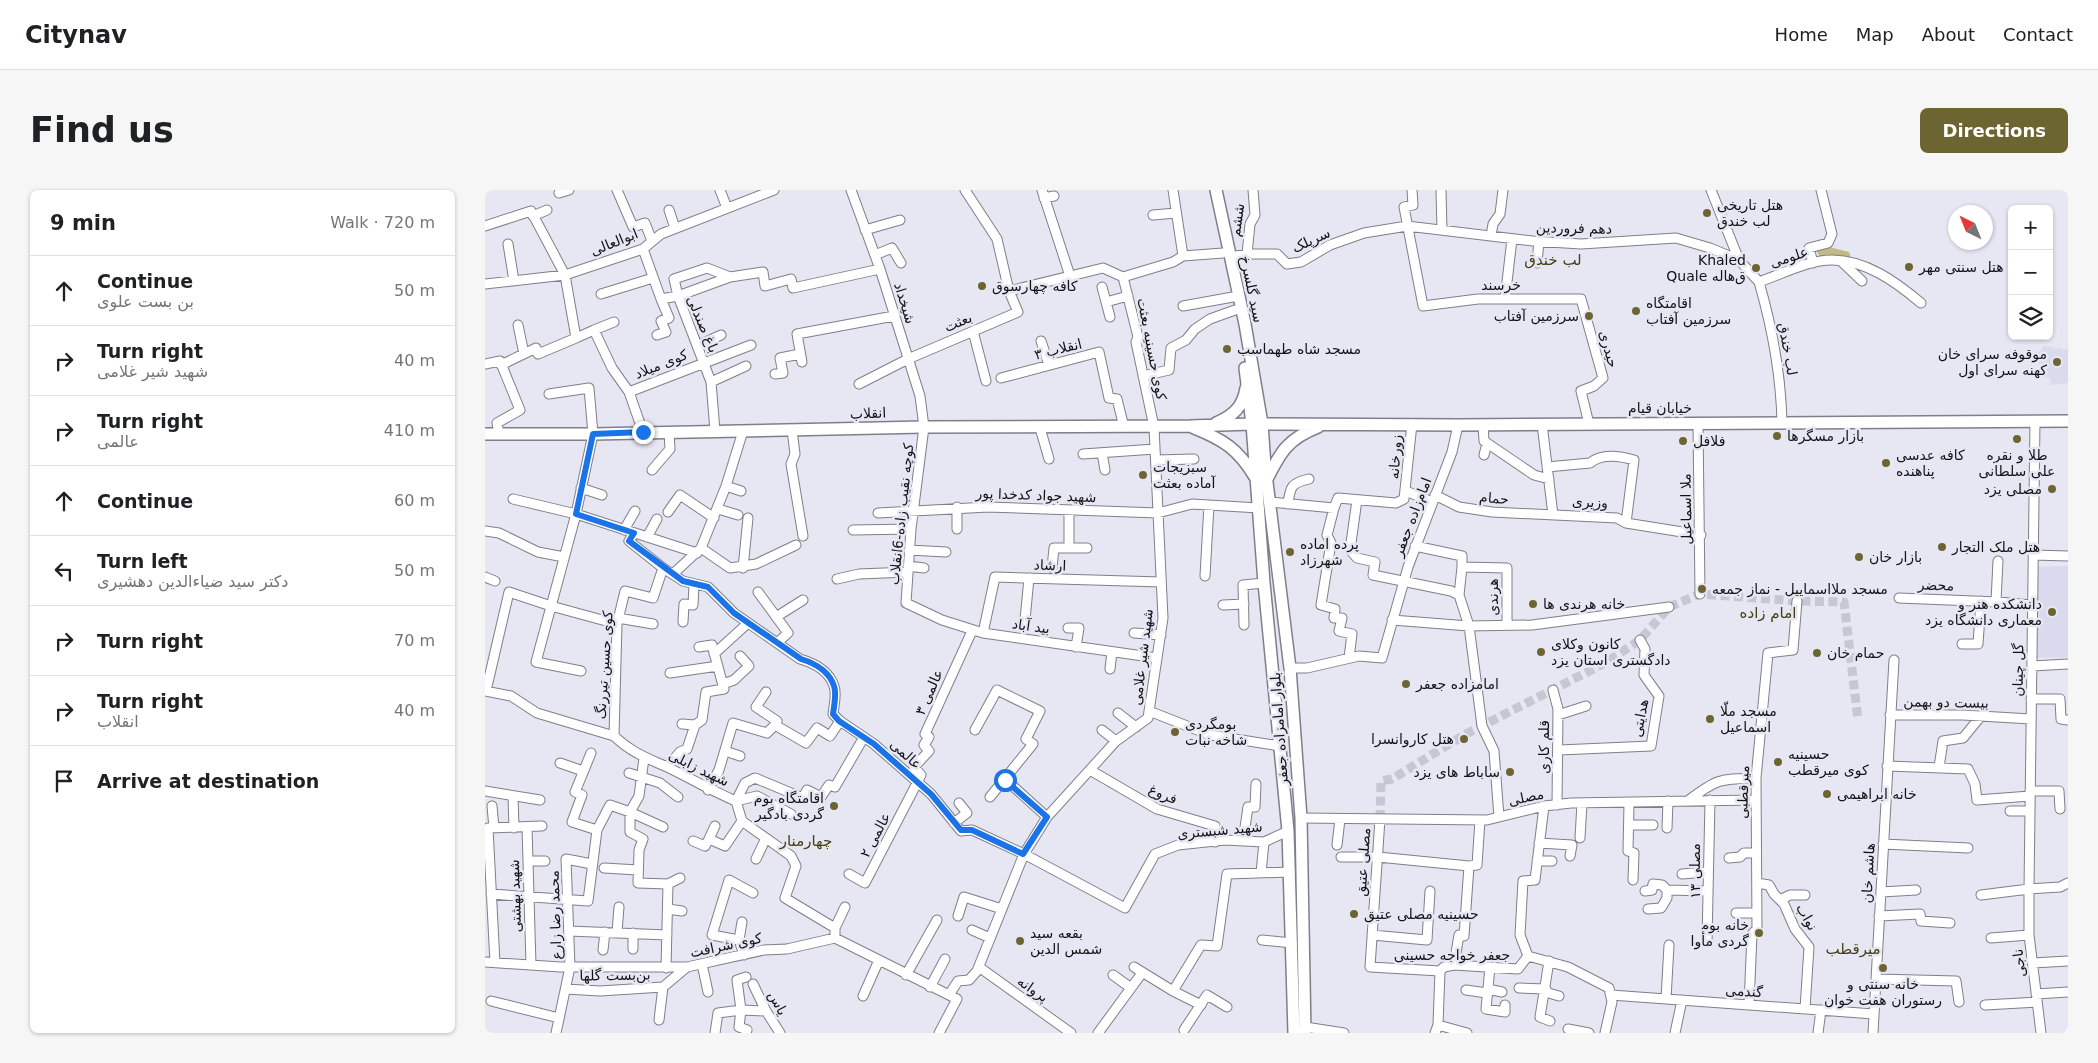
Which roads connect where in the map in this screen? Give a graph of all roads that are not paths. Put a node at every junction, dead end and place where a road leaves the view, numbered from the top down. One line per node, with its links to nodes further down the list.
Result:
1 (569, 190): 16 (street)
2 (617, 190): 33 (street)
3 (720, 190): 19 (street)
4 (774, 190): 19 (street, ابوالعالی)
5 (851, 190): 29 (street, شیخداد)
6 (965, 190): 57 (street)
7 (1173, 190): 22 (street)
8 (1210, 190): 39 (main road, سید گلسرخ)
9 (1217, 190): 39 (main road, سید گلسرخ)
10 (1253, 190): 37 (street, ششم)
11 (1412, 190): 27 (street)
12 (1441, 190): 30 (street)
13 (1503, 190): 31 (street)
14 (1711, 190): 41 (street, علومی)
15 (1821, 190): 45 (street)
16 (559, 193)
17 (1043, 194): 18 (street); 48 (street)
18 (1054, 196)
19 (727, 208): 28 (street, ابوالعالی)
20 (547, 210): 24 (street)
21 (669, 210): 28 (street)
22 (1176, 213): 23 (street); 40 (street)
23 (1153, 215)
24 (533, 216): 26 (street); 47 (street)
25 (900, 220): 29 (street)
26 (485, 226)
27 (1407, 226): 30 (street, دهم فروردین); 37 (street, سرپلک); 63 (street, خرسند)
28 (675, 228): 33 (street, ابوالعالی)
29 (865, 230): 38 (street, شیخداد)
30 (1442, 230): 31 (street, دهم فروردین)
31 (1491, 236): 32 (street, دهم فروردین)
32 (1512, 239): 34 (street, دهم فروردین); 63 (street)
33 (652, 241): 36 (street, ابوالعالی)
34 (1539, 241): 41 (street, دهم فروردین); 44 (street)
35 (508, 244): 52 (street)
36 (643, 249): 47 (street, ابوالعالی); 51 (street)
37 (1247, 254): 39 (street, سرپلک)
38 (875, 255): 43 (street); 46 (street, شیخداد)
39 (1227, 255): 40 (street, سرپلک); 61 (main road, سید گلسرخ); 101 (main road, سید گلسرخ)
40 (1183, 256): 50 (street, سرپلک)
41 (1739, 260): 53 (street, علومی)
42 (1841, 261): 45 (street, علومی); 54 (street); 66 (street, علومی)
43 (901, 263)
44 (1537, 263)
45 (1813, 263): 53 (street, علومی)
46 (880, 269): 49 (street); 69 (street, شیخداد)
47 (565, 275): 52 (street, ابوالعالی); 77 (street)
48 (1070, 276): 50 (street); 57 (street)
49 (730, 277): 59 (street); 59 (street)
50 (1123, 277): 60 (street, کوی حسینیه بعثت)
51 (653, 278): 58 (street); 62 (street)
52 (514, 281): 55 (street, ابوالعالی)
53 (1759, 282): 100 (street, لب خندق)
54 (1862, 282)
55 (485, 284)
56 (1103, 287): 65 (street)
57 (1009, 291): 74 (street, بعثت)
58 (601, 294)
59 (678, 296): 62 (street, باغ صندلی); 79 (street, باغ صندلی)
60 (1128, 296): 65 (street); 89 (street, کوی حسینیه بعثت)
61 (1233, 297): 67 (street); 68 (main road, سید گلسرخ)
62 (661, 299): 76 (street)
63 (1505, 299): 64 (street, خرسند)
64 (1581, 299): 105 (street, حیدری)
65 (1106, 302): 70 (street)
66 (1921, 302)
67 (1183, 306)
68 (1235, 310): 89 (street); 93 (main road, سید گلسرخ)
69 (894, 316): 82 (street, شیخداد); 88 (street)
70 (1111, 317)
71 (615, 322): 73 (street)
72 (518, 325): 81 (street)
73 (594, 330): 77 (street); 95 (street, کوی میلاد)
74 (973, 331): 82 (street, بعثت); 91 (street)
75 (721, 334): 79 (street)
76 (657, 335)
77 (576, 338): 81 (street)
78 (1041, 341): 86 (street)
79 (699, 345): 83 (street, باغ صندلی)
80 (751, 345): 83 (street, کوی میلاد)
81 (524, 354): 85 (street)
82 (908, 359): 94 (street, بعثت); 111 (street, شیخداد)
83 (704, 362): 92 (street, باغ صندلی); 95 (street, کوی میلاد)
84 (485, 364): 85 (street)
85 (501, 365): 120 (street)
86 (1049, 365): 90 (street, انقلاب ۳); 112 (street, انقلاب ۳)
87 (746, 366): 92 (street)
88 (775, 374)
89 (1143, 376): 109 (street, کوی حسینیه بعثت)
90 (1001, 378)
91 (986, 381)
92 (711, 382): 118 (street, باغ صندلی)
93 (1247, 382): 101 (main road, سید گلسرخ); 106 (main road)
94 (859, 384)
95 (629, 392): 116 (street, کوی میلاد)
96 (549, 394): 121 (street)
97 (2035, 421): 98 (main road, خیابان قیام); 100 (main road, خیابان قیام); 180 (street, گل چینان)
98 (2068, 421)
99 (1698, 423): 100 (main road, خیابان قیام); 105 (main road, خیابان قیام); 170 (street, ملا اسماعیل)
100 (1782, 423)
101 (1257, 424): 102 (main road, خیابان قیام); 106 (main road, انقلاب); 133 (main road, بلوار امامزاده جعفر)
102 (1326, 424): 103 (main road, خیابان قیام); 134 (main road)
103 (1412, 424): 107 (main road, خیابان قیام); 139 (street, زورخانه)
104 (1542, 424): 105 (main road, خیابان قیام); 108 (main road, خیابان قیام); 130 (street, وزیری)
105 (1589, 424)
106 (1210, 425): 110 (main road, انقلاب)
107 (1459, 425): 108 (main road, خیابان قیام); 143 (street, امام‌زاده جعفر)
108 (1483, 425): 122 (street)
109 (1154, 426): 110 (main road, انقلاب); 112 (main road, انقلاب); 123 (street, شهید شیر غلامی)
110 (1190, 426): 133 (main road)
111 (924, 427): 113 (main road, انقلاب); 114 (main road, انقلاب); 153 (street, کوچه نقیب زاده-6انقلاب)
112 (1124, 427): 113 (main road, انقلاب)
113 (1040, 428): 127 (street)
114 (791, 430): 115 (main road, انقلاب); 171 (street)
115 (743, 431): 118 (main road, انقلاب); 137 (street)
116 (643, 432): 117 (main road, انقلاب); 121 (main road, انقلاب)
117 (669, 432): 118 (main road, انقلاب); 131 (street)
118 (715, 432)
119 (485, 434): 120 (main road, انقلاب)
120 (499, 434): 121 (main road, انقلاب)
121 (593, 434): 138 (street)
122 (1487, 443): 126 (street); 136 (street)
123 (1155, 449): 124 (street); 129 (street, شهید شیر غلامی)
124 (1102, 452): 125 (street); 132 (street)
125 (1083, 454)
126 (1484, 455)
127 (1049, 459)
128 (1194, 459): 129 (street)
129 (1156, 460): 156 (street, شهید شیر غلامی)
130 (1547, 467): 136 (street, وزیری); 163 (street)
131 (652, 470)
132 (1105, 470)
133 (1259, 471): 134 (main road, بلوار امامزاده جعفر); 149 (main road, بلوار امامزاده جعفر)
134 (1267, 479): 145 (main road, بلوار امامزاده جعفر)
135 (1309, 479): 146 (street)
136 (1549, 479): 160 (street, وزیری)
137 (726, 486): 140 (street); 158 (street)
138 (581, 488): 141 (street); 157 (street)
139 (1406, 491): 143 (street, حمام); 144 (street)
140 (741, 492)
141 (602, 494)
142 (513, 498): 157 (street)
143 (1434, 498): 160 (street, حمام); 174 (street, امام‌زاده جعفر)
144 (1357, 500): 150 (street); 196 (street)
145 (1270, 502): 146 (street); 243 (main road, بلوار امامزاده جعفر)
146 (1287, 504): 150 (street)
147 (1209, 505): 149 (street); 156 (street); 191 (street)
148 (957, 507): 151 (street, شهید جواد کدخدا پور); 153 (street, شهید جواد کدخدا پور); 165 (street)
149 (1259, 508): 199 (main road, بلوار امامزاده جعفر)
150 (1334, 508): 238 (street)
151 (1069, 510): 156 (street, شهید جواد کدخدا پور); 175 (street)
152 (635, 511): 166 (street)
153 (913, 511): 155 (street, شهید جواد کدخدا پور); 164 (street, کوچه نقیب زاده-6انقلاب)
154 (668, 512): 158 (street)
155 (878, 513)
156 (1158, 513): 197 (street, شهید شیر غلامی)
157 (576, 514): 166 (street); 182 (street)
158 (716, 514): 159 (street); 177 (street)
159 (738, 515)
160 (1553, 515): 163 (street, وزیری)
161 (748, 518): 186 (street)
162 (657, 519): 172 (street)
163 (1625, 523): 170 (street, وزیری)
164 (911, 529): 167 (street); 178 (street, کوچه نقیب زاده-6انقلاب)
165 (957, 529)
166 (624, 530): 169 (street)
167 (853, 530)
168 (485, 531): 182 (street)
169 (634, 533): 172 (street); 185 (street)
170 (1701, 535): 202 (street, ملا اسماعیل)
171 (803, 536)
172 (647, 537): 177 (street)
173 (796, 545): 186 (street)
174 (1415, 546): 184 (street); 196 (street, امام‌زاده جعفر)
175 (1069, 548): 176 (street); 188 (street)
176 (1087, 548)
177 (699, 550): 186 (street); 190 (street)
178 (909, 550): 179 (street); 189 (street, کوچه نقیب زاده-6انقلاب)
179 (946, 552)
180 (2033, 555): 181 (street); 211 (street, گل چینان)
181 (2068, 556)
182 (564, 557): 212 (street)
183 (1998, 561): 207 (street)
184 (1462, 567): 201 (street); 222 (street, هرندی)
185 (663, 568): 190 (street); 217 (street, کوی حسین تیررنگ)
186 (743, 568)
187 (923, 568): 189 (street)
188 (1052, 568)
189 (908, 569): 194 (street); 208 (street, کوچه نقیب زاده-6انقلاب)
190 (673, 574): 198 (street)
191 (1205, 576)
192 (485, 577): 195 (street)
193 (1029, 578): 197 (street, ارشاد); 215 (street); 226 (street, ارشاد)
194 (837, 579)
195 (495, 581)
196 (1403, 581): 201 (street); 216 (street, امام‌زاده جعفر)
197 (1161, 582): 228 (street, شهید شیر غلامی)
198 (694, 584): 218 (street); 219 (street)
199 (1264, 584): 209 (street); 270 (main road, بلوار امامزاده جعفر)
200 (758, 592): 214 (street)
201 (1459, 594): 223 (street)
202 (1700, 594)
203 (1899, 598): 206 (street, محضر)
204 (803, 600): 214 (street)
205 (1797, 601): 284 (street, میرقطبی)
206 (1981, 601): 207 (street, محضر); 231 (street)
207 (1996, 602): 211 (street, محضر)
208 (906, 604): 225 (street, بید آباد)
209 (1244, 604): 210 (street); 221 (street)
210 (1223, 605)
211 (2032, 605): 242 (street, گل چینان)
212 (551, 606): 217 (street); 245 (street); 249 (street)
213 (1669, 607): 222 (street)
214 (776, 617): 230 (street)
215 (1025, 620)
216 (1393, 620): 223 (street); 238 (street, امام‌زاده جعفر)
217 (618, 621): 220 (street); 267 (street, کوی حسین تیررنگ)
218 (683, 622)
219 (748, 623): 230 (street); 235 (street)
220 (653, 624)
221 (1244, 625)
222 (1507, 625): 223 (street)
223 (1469, 626): 312 (street)
224 (1067, 628): 233 (street)
225 (972, 631): 226 (street, بید آباد); 286 (street, عالمی ۳)
226 (983, 633): 233 (street, بید آباد)
227 (1134, 634): 228 (street)
228 (1161, 635): 237 (street, شهید شیر غلامی)
229 (1640, 640): 271 (street, هدایتی)
230 (777, 643): 260 (street)
231 (1962, 644)
232 (699, 647): 235 (street)
233 (1077, 647): 234 (street, بید آباد)
234 (1113, 652): 237 (street, بید آباد); 244 (street)
235 (714, 654): 241 (street)
236 (740, 656): 247 (street)
237 (1157, 658): 253 (street, شهید شیر غلامی)
238 (1349, 658): 243 (street)
239 (1894, 660): 256 (street, هاشم خان)
240 (2068, 664): 242 (street)
241 (718, 666): 246 (street); 247 (street)
242 (2032, 666): 251 (street, گل چینان)
243 (1290, 668): 313 (main road, بلوار امامزاده جعفر)
244 (1110, 669)
245 (581, 671)
246 (670, 673)
247 (723, 684): 263 (street)
248 (1553, 690): 255 (street, قلم کاری)
249 (485, 691): 267 (street, کوی حسین تیررنگ)
250 (766, 692): 262 (street)
251 (2031, 698): 258 (street, گل چینان); 259 (street)
252 (1586, 706): 255 (street)
253 (1149, 711): 264 (street, شهید شیر غلامی); 270 (street)
254 (1118, 712): 264 (street)
255 (1558, 715): 271 (street, قلم کاری)
256 (1890, 715): 257 (street, بیست دو بهمن); 277 (street, هاشم خان)
257 (1981, 716): 258 (street, بیست دو بهمن); 279 (street)
258 (2031, 719): 290 (street, گل چینان)
259 (2068, 720)
260 (839, 721): 262 (street); 268 (street, عالمی)
261 (682, 724): 263 (street)
262 (775, 724): 272 (street)
263 (695, 725): 278 (street)
264 (1136, 727): 269 (street, شهید شیر غلامی)
265 (975, 730): 285 (street)
266 (1102, 730): 269 (street)
267 (614, 736): 275 (street, شهید زابلی)
268 (864, 737): 286 (street, عالمی); 298 (street)
269 (1116, 741): 280 (street, شهید شیر غلامی)
270 (1280, 746): 329 (main road, بلوار امامزاده جعفر)
271 (1559, 750): 303 (street, قلم کاری)
272 (725, 751): 274 (street); 288 (street)
273 (591, 753): 281 (street)
274 (740, 756)
275 (644, 758): 278 (street, شهید زابلی); 283 (street)
276 (560, 764): 281 (street)
277 (1887, 766): 279 (street); 339 (street, هاشم خان)
278 (667, 767): 288 (street, شهید زابلی)
279 (1939, 768): 290 (street)
280 (1090, 770): 311 (street, شهید شیر غلامی); 335 (street, فروغ)
281 (583, 771): 328 (street)
282 (629, 773): 283 (street)
283 (643, 776): 292 (street); 309 (street)
284 (1756, 778): 295 (street); 297 (street, میرقطبی)
285 (1005, 780): 293 (street); 311 (street)
286 (917, 783): 318 (street, عالمی); 359 (street, عالمی ۲)
287 (1256, 784): 334 (street)
288 (708, 790): 298 (street, شهید زابلی)
289 (485, 791): 291 (street)
290 (2030, 794): 306 (street); 308 (street, گل چینان)
291 (513, 796): 294 (street); 326 (street)
292 (678, 797)
293 (990, 797)
294 (540, 800)
295 (1689, 800): 296 (street, مصلی); 299 (street, مصلی)
296 (1710, 800): 297 (street, مصلی); 357 (street, مصلی ۱۳)
297 (1755, 800): 341 (street, میرقطبی)
298 (737, 801): 310 (street); 315 (street, شهید زابلی)
299 (1669, 801): 300 (street, مصلی); 327 (street)
300 (1629, 802): 302 (street, مصلی); 319 (street)
301 (959, 803): 318 (street)
302 (1582, 803): 303 (street, مصلی); 331 (street)
303 (1557, 805): 305 (street, مصلی)
304 (492, 806): 325 (street)
305 (1544, 806): 312 (street, مصلی); 337 (street)
306 (2060, 809)
307 (2010, 810): 308 (street)
308 (2030, 811): 366 (street, گل چینان)
309 (630, 812): 324 (street); 328 (street); 355 (street)
310 (791, 814)
311 (1047, 817): 342 (street, شهید شیر غلامی)
312 (1499, 817): 317 (street, مصلی)
313 (1301, 818): 314 (street, مصلی); 387 (main road, بلوار امامزاده جعفر)
314 (1339, 818): 316 (street, مصلی); 338 (street)
315 (742, 820): 330 (street); 332 (street)
316 (1380, 820): 317 (street, مصلی); 345 (street, مصلی عتیق)
317 (1480, 820): 353 (street)
318 (954, 823): 342 (street, عالمی)
319 (1629, 825): 320 (street); 362 (street)
320 (1653, 825)
321 (541, 826): 323 (street)
322 (715, 826): 332 (street)
323 (527, 827): 326 (street); 348 (street, شهید بهشتی)
324 (663, 827)
325 (491, 828): 326 (street); 374 (street)
326 (515, 828)
327 (1667, 828)
328 (597, 830): 352 (street)
329 (1288, 831): 336 (street, شهید شبستری); 356 (main road, بلوار امامزاده جعفر)
330 (766, 838): 347 (street); 395 (street)
331 (1580, 838)
332 (709, 839): 333 (street)
333 (693, 841)
334 (1243, 841): 335 (street, شهید شبستری); 336 (street, شهید شبستری)
335 (1215, 842): 382 (street, شهید شبستری)
336 (1264, 842): 358 (street)
337 (1539, 843): 343 (street); 350 (street)
338 (1337, 844)
339 (1883, 844): 340 (street); 372 (street, هاشم خان)
340 (1968, 848)
341 (1756, 853): 346 (street); 363 (street, میرقطبی)
342 (1023, 854): 382 (street, عالمی); 383 (street, شهید شیر غلامی)
343 (1570, 856)
344 (1341, 857): 345 (street)
345 (1378, 857): 353 (street); 402 (street, مصلی عتیق)
346 (1729, 858)
347 (756, 859)
348 (528, 861): 349 (street); 377 (street, شهید بهشتی)
349 (545, 861)
350 (1537, 861): 351 (street); 415 (street)
351 (1552, 862)
352 (592, 864): 378 (street); 378 (street, محمد رضا زارع)
353 (1469, 866): 425 (street)
354 (605, 868): 355 (street)
355 (638, 870): 365 (street)
356 (1290, 872): 358 (street); 387 (main road, بلوار امامزاده جعفر)
357 (1707, 872): 360 (street); 370 (street, مصلی ۱۳)
358 (1261, 873): 445 (street)
359 (849, 874)
360 (1682, 874)
361 (680, 878): 365 (street)
362 (1633, 880)
363 (1757, 883): 379 (street, نواب); 389 (street, میرقطبی)
364 (2068, 883): 366 (street)
365 (668, 884): 385 (street)
366 (2029, 889): 376 (street); 403 (street, ناجی)
367 (1667, 890): 369 (street); 370 (street); 384 (street)
368 (1916, 890): 372 (street)
369 (1645, 891)
370 (1708, 891): 409 (street, مصلی ۱۳)
371 (1429, 892): 402 (street)
372 (1881, 892): 391 (street, هاشم خان)
373 (753, 893): 407 (street)
374 (491, 894): 377 (street); 421 (street)
375 (1805, 895): 379 (street)
376 (1981, 895)
377 (528, 896): 378 (street); 424 (street, شهید بهشتی)
378 (568, 900): 397 (street, محمد رضا زارع)
379 (1780, 900): 464 (street, نواب)
380 (619, 906): 399 (street)
381 (845, 907): 395 (street)
382 (1125, 908)
383 (1002, 909): 390 (street); 405 (street, شهید شیر غلامی)
384 (1648, 909)
385 (668, 910): 386 (street); 401 (street)
386 (682, 910)
387 (1297, 912): 410 (main road, بلوار امامزاده جعفر); 476 (main road, بلوار امامزاده جعفر)
388 (1736, 913): 389 (street)
389 (1757, 913): 460 (street, میرقطبی)
390 (958, 916)
391 (1879, 916): 394 (street); 436 (street, هاشم خان)
392 (937, 920): 433 (street)
393 (741, 922): 407 (street)
394 (1950, 923)
395 (835, 928): 404 (street)
396 (972, 930): 405 (street)
397 (569, 931): 398 (street); 426 (street, محمد رضا زارع)
398 (605, 932): 399 (street); 413 (street)
399 (617, 932): 400 (street)
400 (633, 933): 401 (street); 412 (street)
401 (667, 935): 431 (street)
402 (1372, 935): 429 (street, مصلی عتیق)
403 (2029, 935): 406 (street); 422 (street, ناجی)
404 (835, 938): 414 (street, کوی شرافت); 417 (street)
405 (990, 938): 428 (street, شهید شیر غلامی)
406 (1991, 938)
407 (739, 940): 414 (street)
408 (1262, 940): 410 (street)
409 (1707, 942)
410 (1293, 943): 484 (main road, بلوار امامزاده جعفر)
411 (1669, 945): 455 (street)
412 (633, 949)
413 (603, 950)
414 (744, 955): 423 (street, کوی شرافت)
415 (1528, 956): 418 (street, گندمی); 430 (street, جعفر خواجه حسینی)
416 (945, 959): 438 (street)
417 (879, 960): 433 (street); 451 (street)
418 (1549, 961): 444 (street); 449 (street, گندمی)
419 (2068, 961): 422 (street)
420 (485, 962): 421 (street, کوی شرافت)
421 (495, 963): 424 (street, کوی شرافت)
422 (2033, 963): 454 (street, ناجی)
423 (703, 964): 427 (street, کوی شرافت); 447 (street)
424 (531, 965): 426 (street, کوی شرافت)
425 (1454, 965): 430 (street, جعفر خواجه حسینی); 432 (street, جعفر خواجه حسینی)
426 (571, 967): 431 (street, کوی شرافت); 440 (street, محمد رضا زارع)
427 (687, 967): 431 (street, کوی شرافت); 439 (street)
428 (979, 967): 453 (street); 482 (street, پروانه)
429 (1370, 967): 432 (street, جعفر خواجه حسینی)
430 (1490, 967): 446 (street)
431 (666, 968)
432 (1440, 971): 472 (street)
433 (906, 975): 438 (street)
434 (1113, 975): 441 (street)
435 (746, 977): 465 (street)
436 (1876, 979): 458 (street); 468 (street, هاشم خان)
437 (753, 984): 467 (street, یاس)
438 (929, 986): 453 (street)
439 (663, 987): 440 (street, بن‌بست گلها); 470 (street, بن‌بست گلها)
440 (566, 988): 469 (street, محمد رضا زارع)
441 (1131, 988): 445 (street); 474 (street)
442 (1519, 988): 444 (street)
443 (1466, 990): 446 (street)
444 (1545, 990): 452 (street); 471 (street)
445 (1173, 991): 459 (street)
446 (1487, 991): 448 (street); 462 (street)
447 (708, 992)
448 (1502, 992)
449 (1610, 992): 455 (street, گندمی); 488 (street)
450 (2068, 992): 454 (street)
451 (863, 996)
452 (1559, 996)
453 (953, 997): 481 (street)
454 (2037, 998): 461 (street); 492 (street, ناجی)
455 (1666, 999): 456 (street, گندمی)
456 (1682, 1000): 460 (street, گندمی); 489 (street)
457 (491, 1001): 469 (street)
458 (1959, 1002)
459 (1201, 1005): 463 (street); 475 (street)
460 (1749, 1005): 464 (street, گندمی)
461 (1985, 1005)
462 (1505, 1006)
463 (1227, 1007)
464 (1805, 1009): 466 (street, گندمی)
465 (741, 1010): 467 (street); 478 (street); 479 (street)
466 (1821, 1010): 468 (street, گندمی); 490 (street)
467 (765, 1011): 480 (street, یاس)
468 (1874, 1014): 491 (street, هاشم خان)
469 (559, 1018): 477 (street, محمد رضا زارع)
470 (659, 1020)
471 (1551, 1020)
472 (1436, 1029): 486 (street)
473 (1568, 1029): 487 (street)
474 (1100, 1030): 483 (street)
475 (1184, 1030)
476 (1305, 1030): 485 (street)
477 (556, 1033)
478 (715, 1033)
479 (746, 1033)
480 (781, 1033)
481 (939, 1033)
482 (1071, 1033)
483 (1111, 1033)
484 (1294, 1033)
485 (1344, 1033)
486 (1467, 1033)
487 (1589, 1033)
488 (1605, 1033)
489 (1675, 1033)
490 (1818, 1033)
491 (1873, 1033)
492 (2041, 1033)

